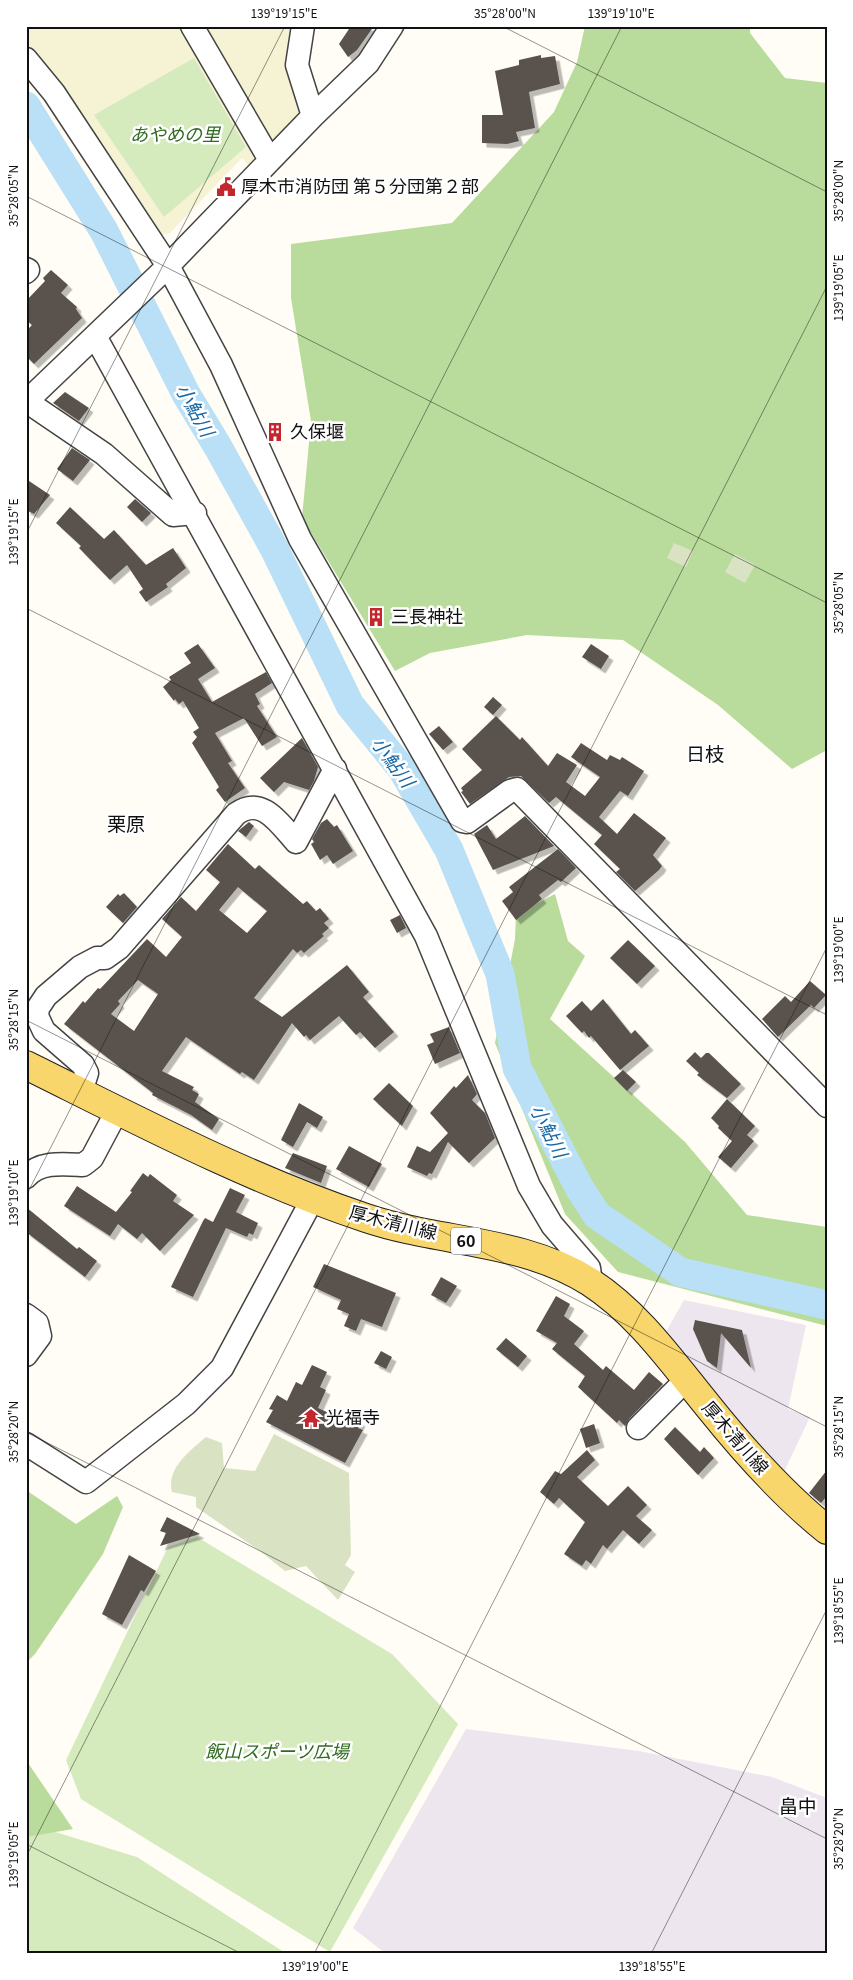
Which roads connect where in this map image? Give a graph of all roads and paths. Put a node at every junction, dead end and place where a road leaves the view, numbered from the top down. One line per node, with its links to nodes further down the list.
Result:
1 (192, 26): 6 (street)
2 (303, 26): 5 (street)
3 (392, 26): 5 (street)
4 (26, 59): 7 (street)
5 (312, 116): 6 (street)
6 (270, 160): 7 (street)
7 (166, 267): 8 (street); 14 (street)
8 (100, 331): 9 (street); 10 (street)
9 (27, 401): 10 (street)
10 (194, 513): 11 (street)
11 (335, 769): 13 (street); 18 (street)
12 (26, 1066): 13 (main road, 厚木清川線 / 60)
13 (81, 1092): 15 (main road, 厚木清川線 / 60)
14 (827, 1106)
15 (117, 1111): 16 (street); 17 (main road, 厚木清川線 / 60)
16 (26, 1177)
17 (312, 1200): 18 (main road, 厚木清川線 / 60); 23 (street)
18 (591, 1283): 21 (main road, 厚木清川線 / 60)
19 (26, 1315): 20 (street)
20 (26, 1355)
21 (686, 1380): 22 (street); 24 (main road, 厚木清川線 / 60)
22 (638, 1428)
23 (26, 1444)
24 (827, 1530)

